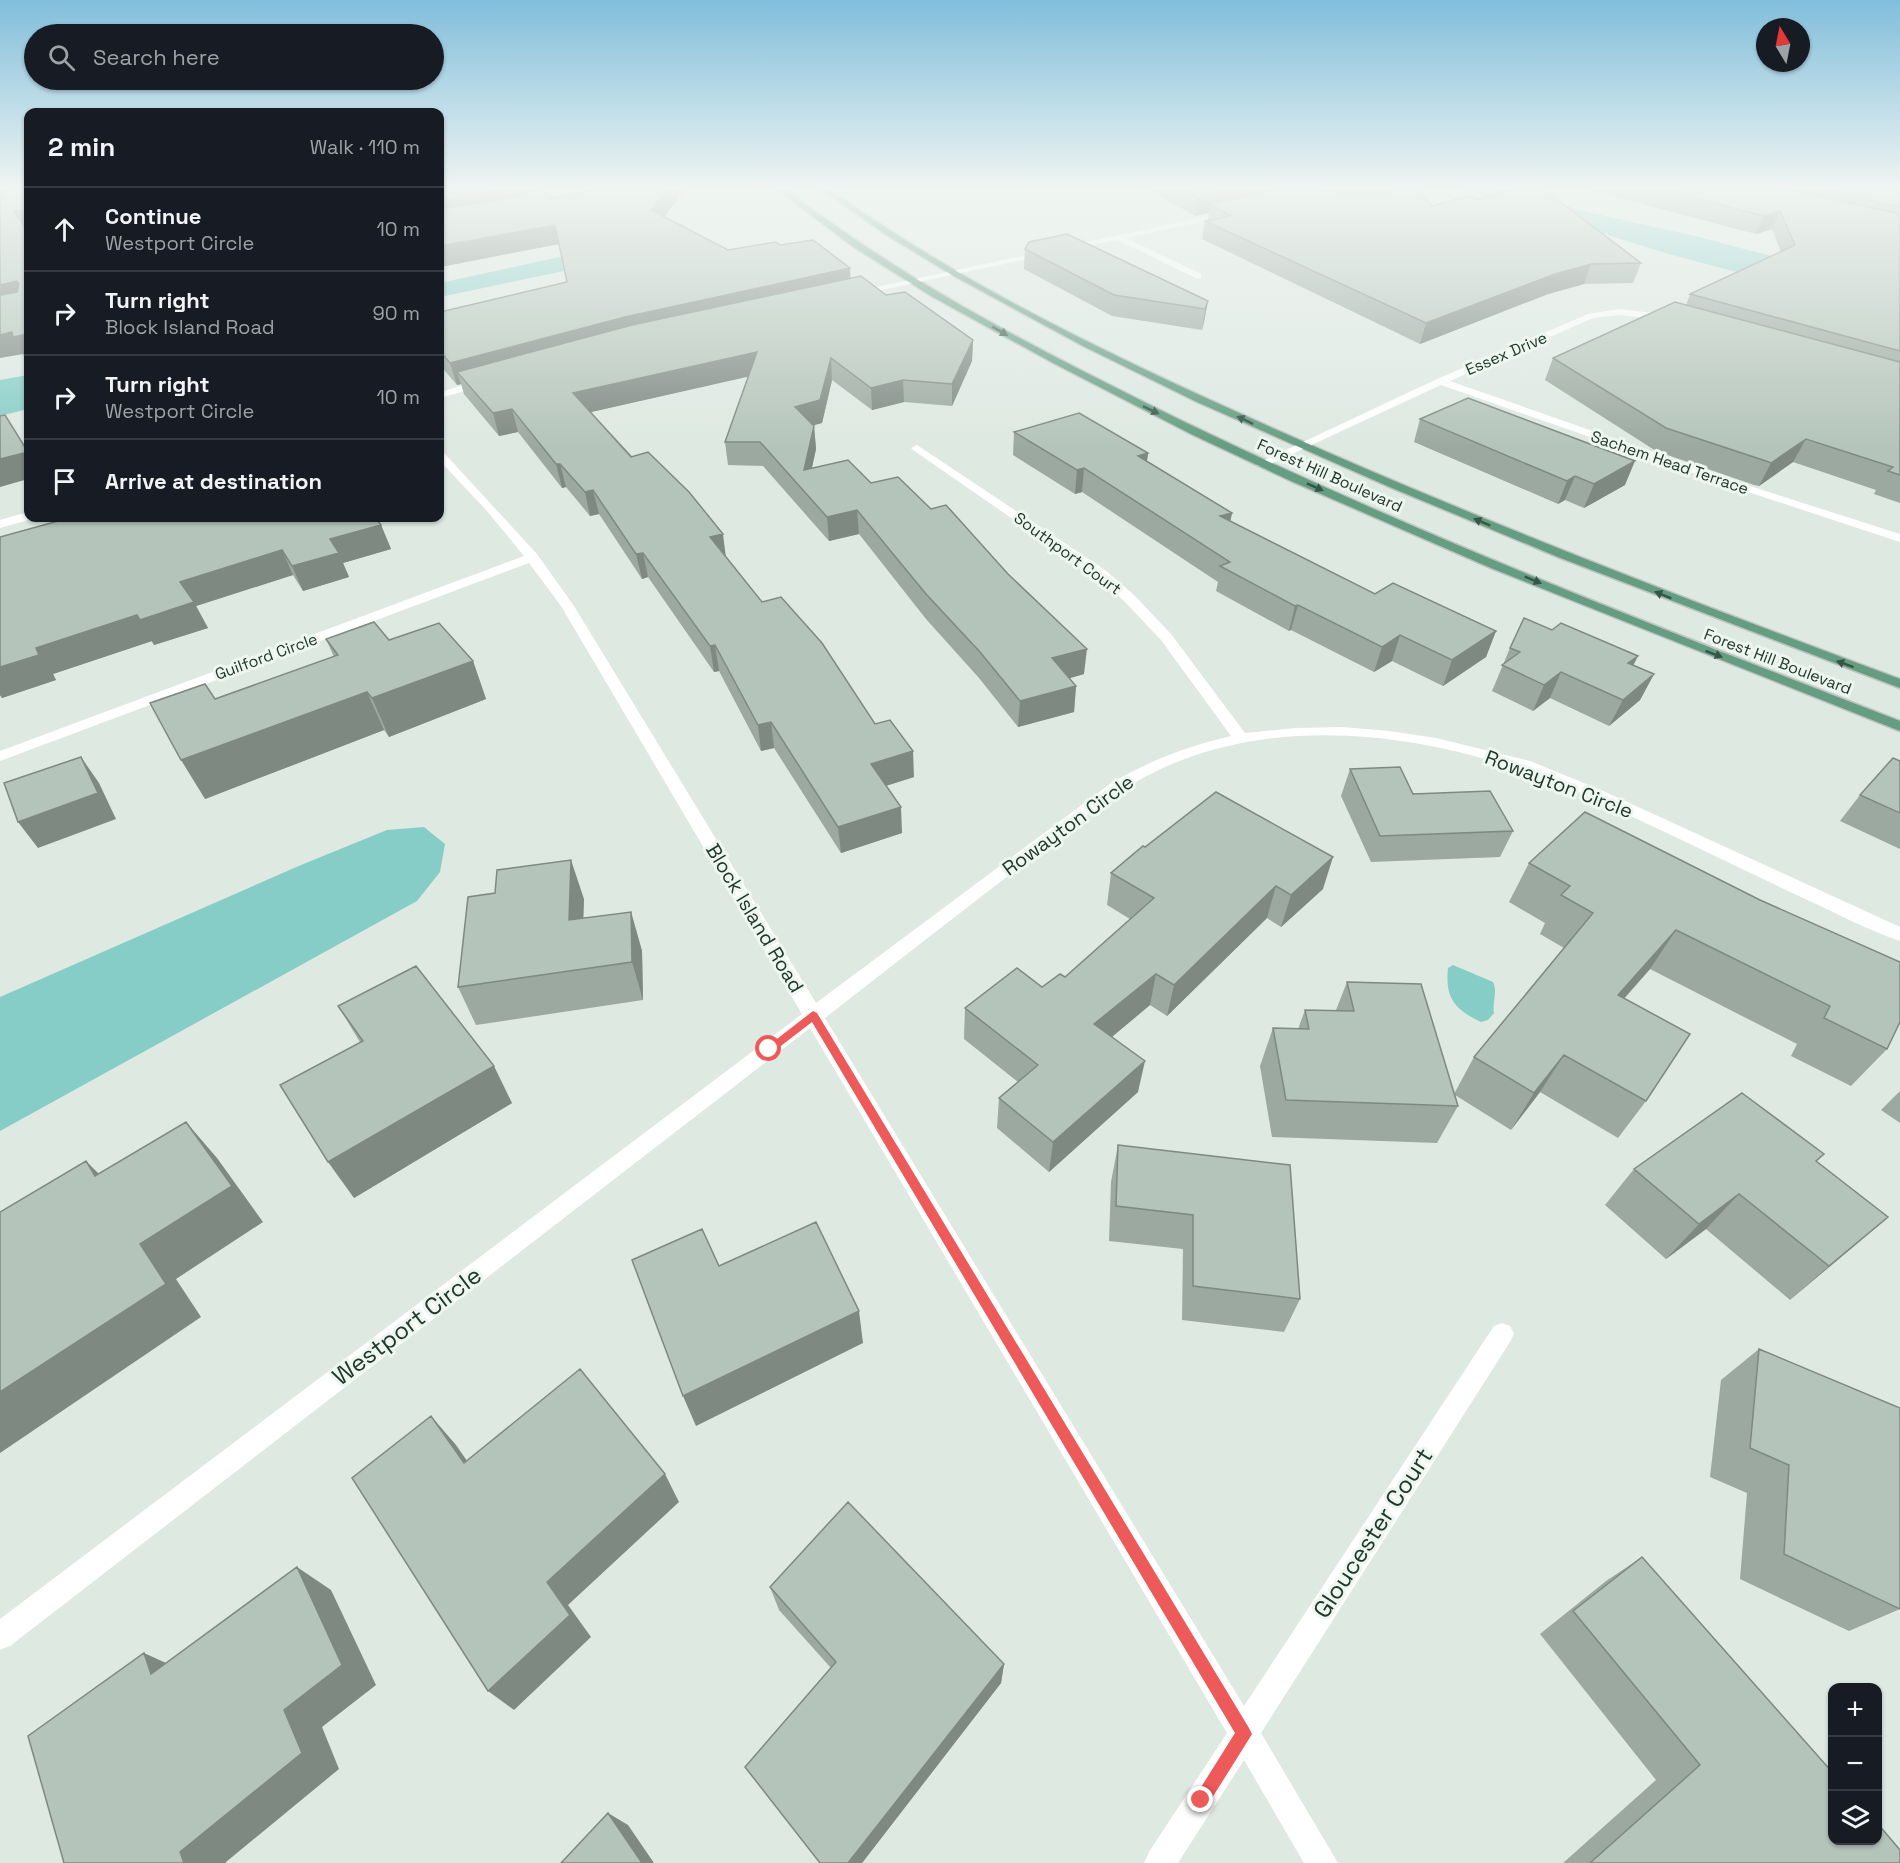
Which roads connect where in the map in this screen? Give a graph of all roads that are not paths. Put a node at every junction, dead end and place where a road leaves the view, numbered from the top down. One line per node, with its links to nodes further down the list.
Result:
1 (903, 275): 4 (main road, Forest Hill Boulevard)
2 (944, 275): 4 (street)
3 (958, 275): 10 (main road, Forest Hill Boulevard, one-way to 3)
4 (912, 281): 5 (street); 13 (main road, Forest Hill Boulevard, one-way to 13)
5 (842, 295)
6 (1677, 319): 8 (street, Essex Drive)
7 (497, 379): 9 (street)
8 (1441, 381): 10 (street, Essex Drive); 16 (street, Sachem Head Terrace)
9 (444, 394)
10 (1301, 446): 13 (street, Essex Drive); 18 (main road, Forest Hill Boulevard, one-way to 10)
11 (917, 448): 20 (street, Southport Court)
12 (444, 459): 17 (street, Block Island Road)
13 (1262, 464): 19 (main road, Forest Hill Boulevard, one-way to 19)
14 (24, 517): 15 (street)
15 (0, 524)
16 (1900, 538)
17 (533, 557): 21 (street, Guilford Circle); 23 (street, Block Island Road)
18 (1900, 684)
19 (1900, 726)
20 (1241, 739): 22 (street, Rowayton Circle); 23 (street, Rowayton Circle)
21 (0, 756)
22 (1900, 934)
23 (813, 1016): 25 (street, Westport Circle); 26 (street, Block Island Road)
24 (1502, 1334): 26 (street, Gloucester Court)
25 (0, 1636)
26 (1244, 1734): 27 (street); 28 (street, Block Island Road)
27 (1160, 1863)
28 (1322, 1863)

